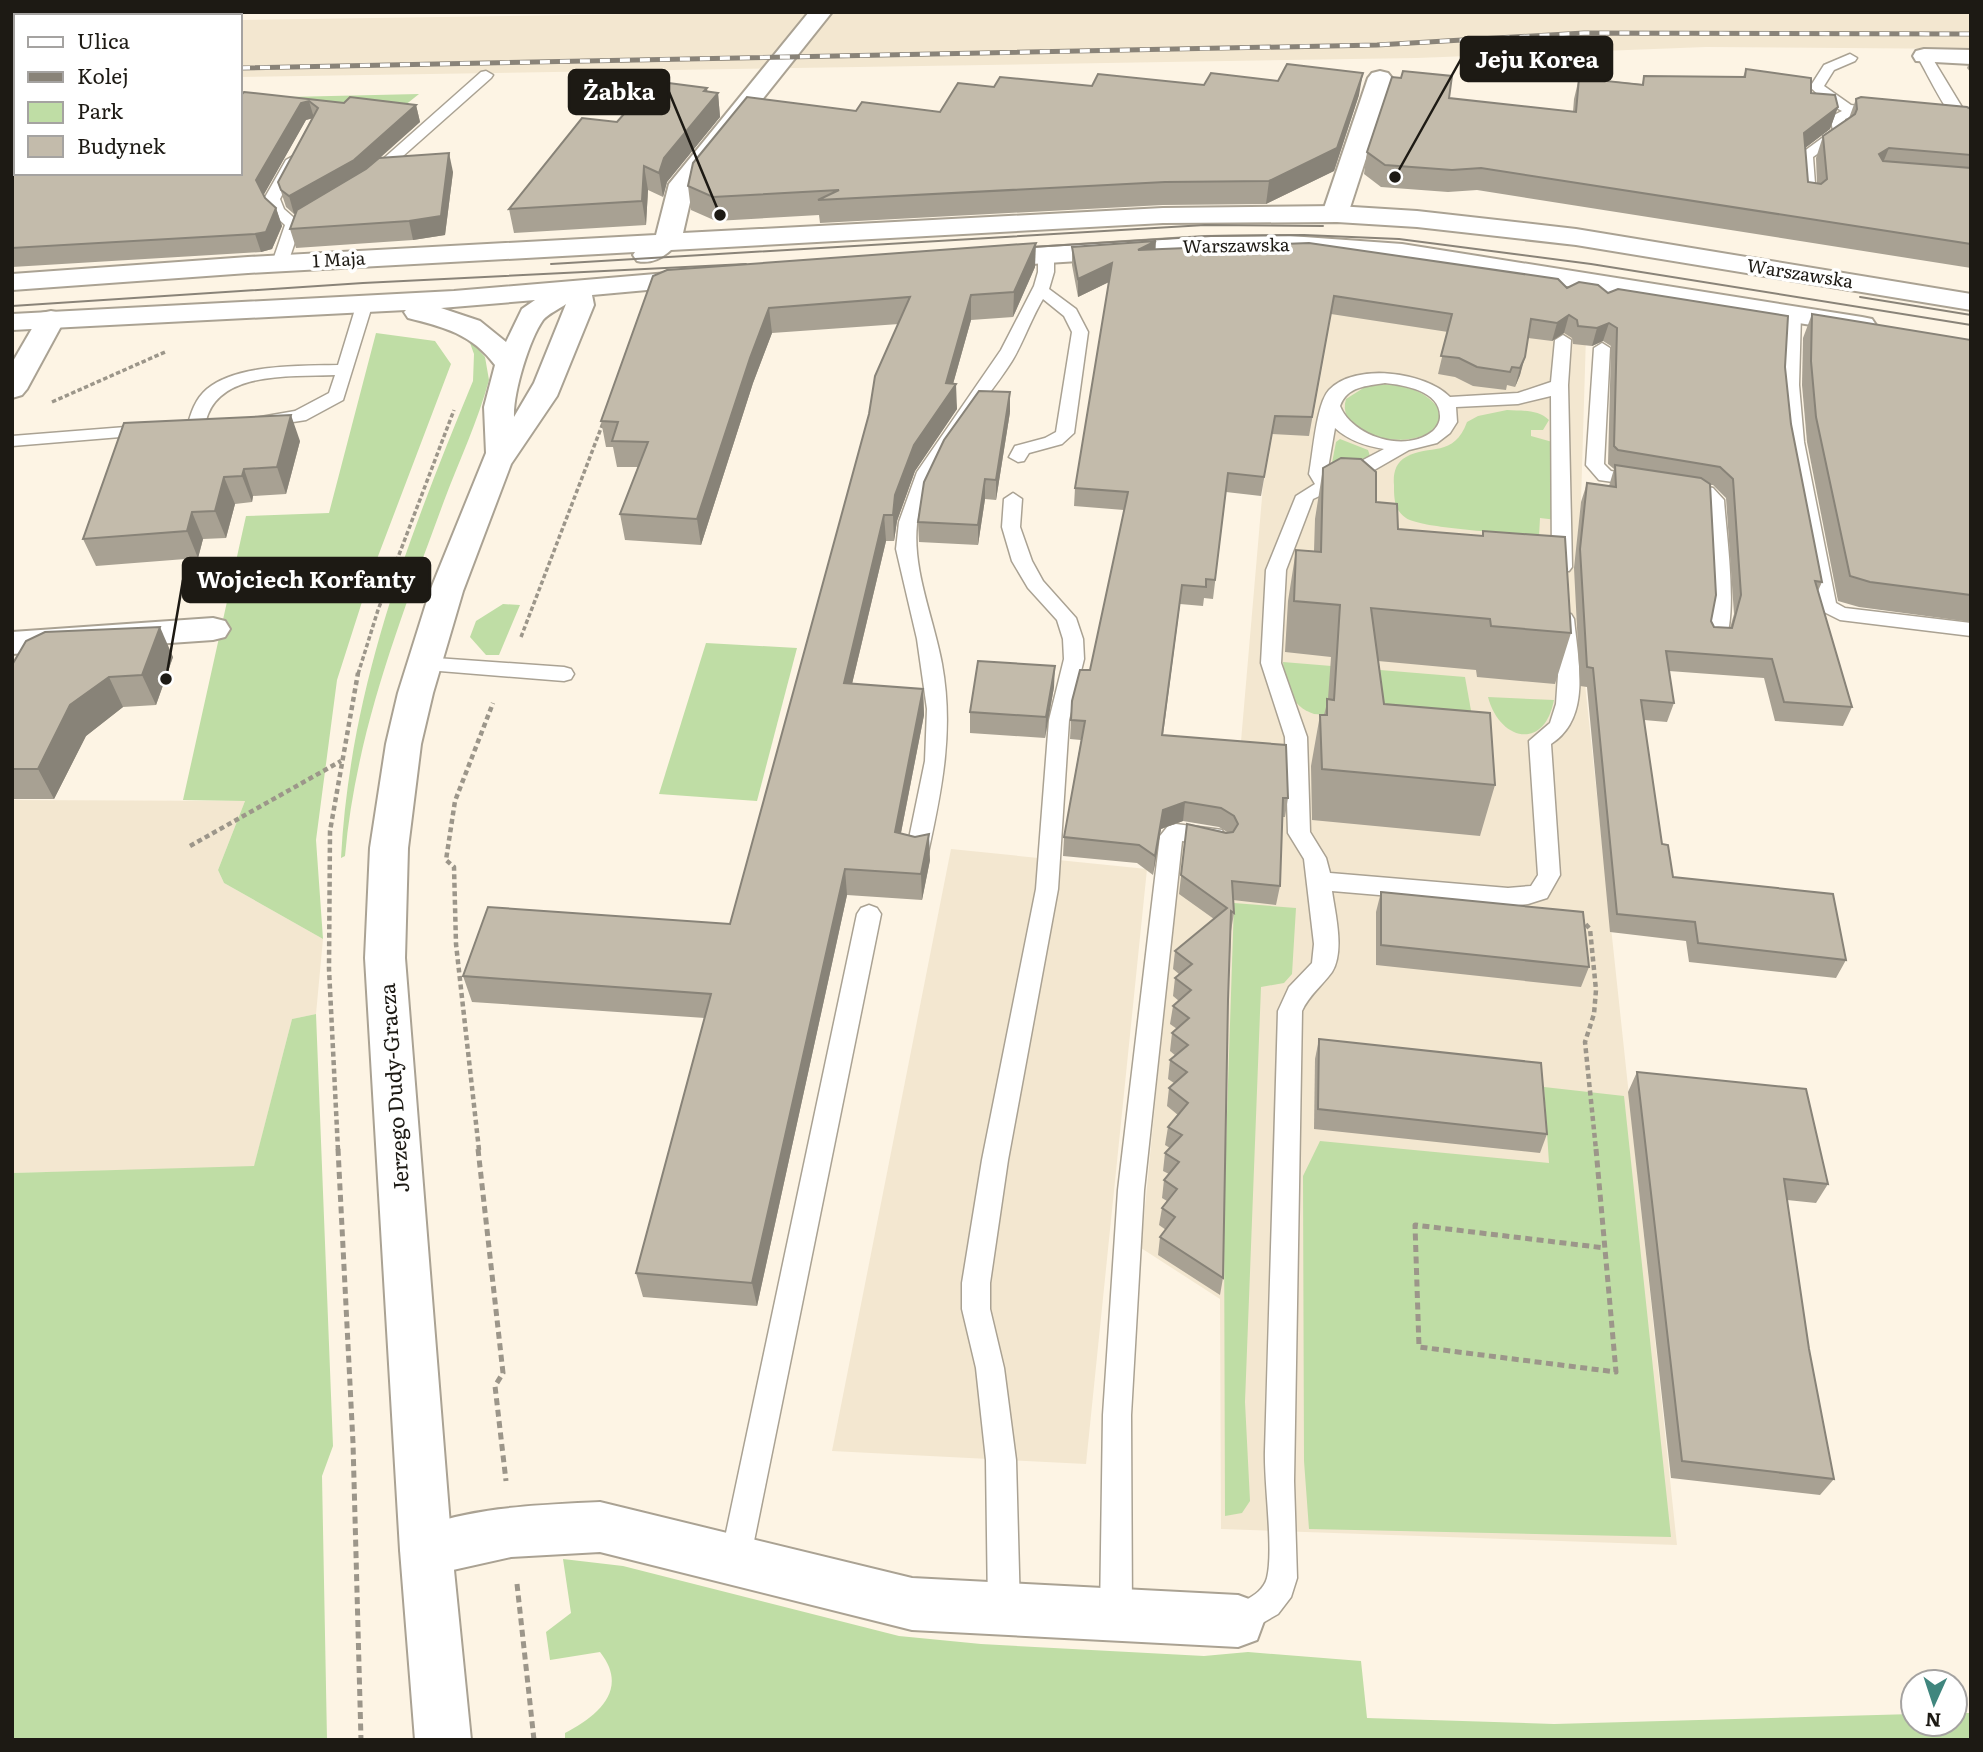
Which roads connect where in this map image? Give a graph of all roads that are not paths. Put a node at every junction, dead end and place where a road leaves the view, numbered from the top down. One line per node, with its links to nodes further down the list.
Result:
1 (821, 12): 15 (street)
2 (1924, 56): 3 (street); 10 (lane)
3 (1971, 57)
4 (1850, 58): 7 (lane)
5 (486, 75): 12 (lane)
6 (1380, 78): 14 (street)
7 (1854, 111): 8 (lane); 13 (lane)
8 (1902, 116)
9 (1939, 120): 10 (lane)
10 (1967, 126)
11 (302, 145): 19 (lane)
12 (353, 189)
13 (1808, 201)
14 (1335, 214): 15 (street, Warszawska); 23 (street, Warszawska)
15 (667, 242): 16 (street, 1 Maja); 21 (street); 21 (street)
16 (520, 251): 19 (street, 1 Maja); 21 (street)
17 (1045, 255): 18 (street, Warszawska); 22 (lane); 25 (street, Warszawska)
18 (964, 260)
19 (280, 263): 20 (street, 1 Maja)
20 (12, 282)
21 (578, 289): 24 (street); 31 (street, Jerzego Dudy-Gracza); 40 (street, Jerzego Dudy-Gracza)
22 (1040, 291): 41 (lane); 51 (lane)
23 (1971, 302)
24 (353, 305): 26 (street); 31 (street); 32 (lane)
25 (1793, 314): 28 (street, Warszawska); 45 (lane)
26 (51, 319): 27 (street); 34 (street)
27 (12, 322)
28 (1889, 329)
29 (1563, 340): 33 (lane)
30 (1602, 348): 46 (lane)
31 (509, 365): 40 (street, Jerzego Dudy-Gracza)
32 (345, 370): 37 (lane); 37 (lane)
33 (1559, 384): 35 (lane); 52 (lane)
34 (12, 389)
35 (1446, 403): 36 (lane); 39 (lane)
36 (1330, 409): 39 (lane); 42 (lane)
37 (197, 427): 38 (lane)
38 (12, 441)
39 (1404, 445): 42 (lane)
40 (501, 453): 48 (street, Jerzego Dudy-Gracza)
41 (1018, 457)
42 (1325, 485): 52 (lane)
43 (1013, 499): 56 (lane)
44 (213, 629): 47 (street)
45 (1971, 631)
46 (1716, 640)
47 (20, 652)
48 (422, 664): 49 (lane); 54 (street, Jerzego Dudy-Gracza)
49 (564, 674)
50 (1222, 842): 57 (lane)
51 (917, 853)
52 (1321, 881): 58 (lane)
53 (869, 915): 55 (lane)
54 (426, 1550): 55 (street); 59 (street, Jerzego Dudy-Gracza)
55 (735, 1561): 56 (street)
56 (1004, 1609): 57 (street)
57 (1116, 1615): 58 (street)
58 (1238, 1620)
59 (443, 1740)

